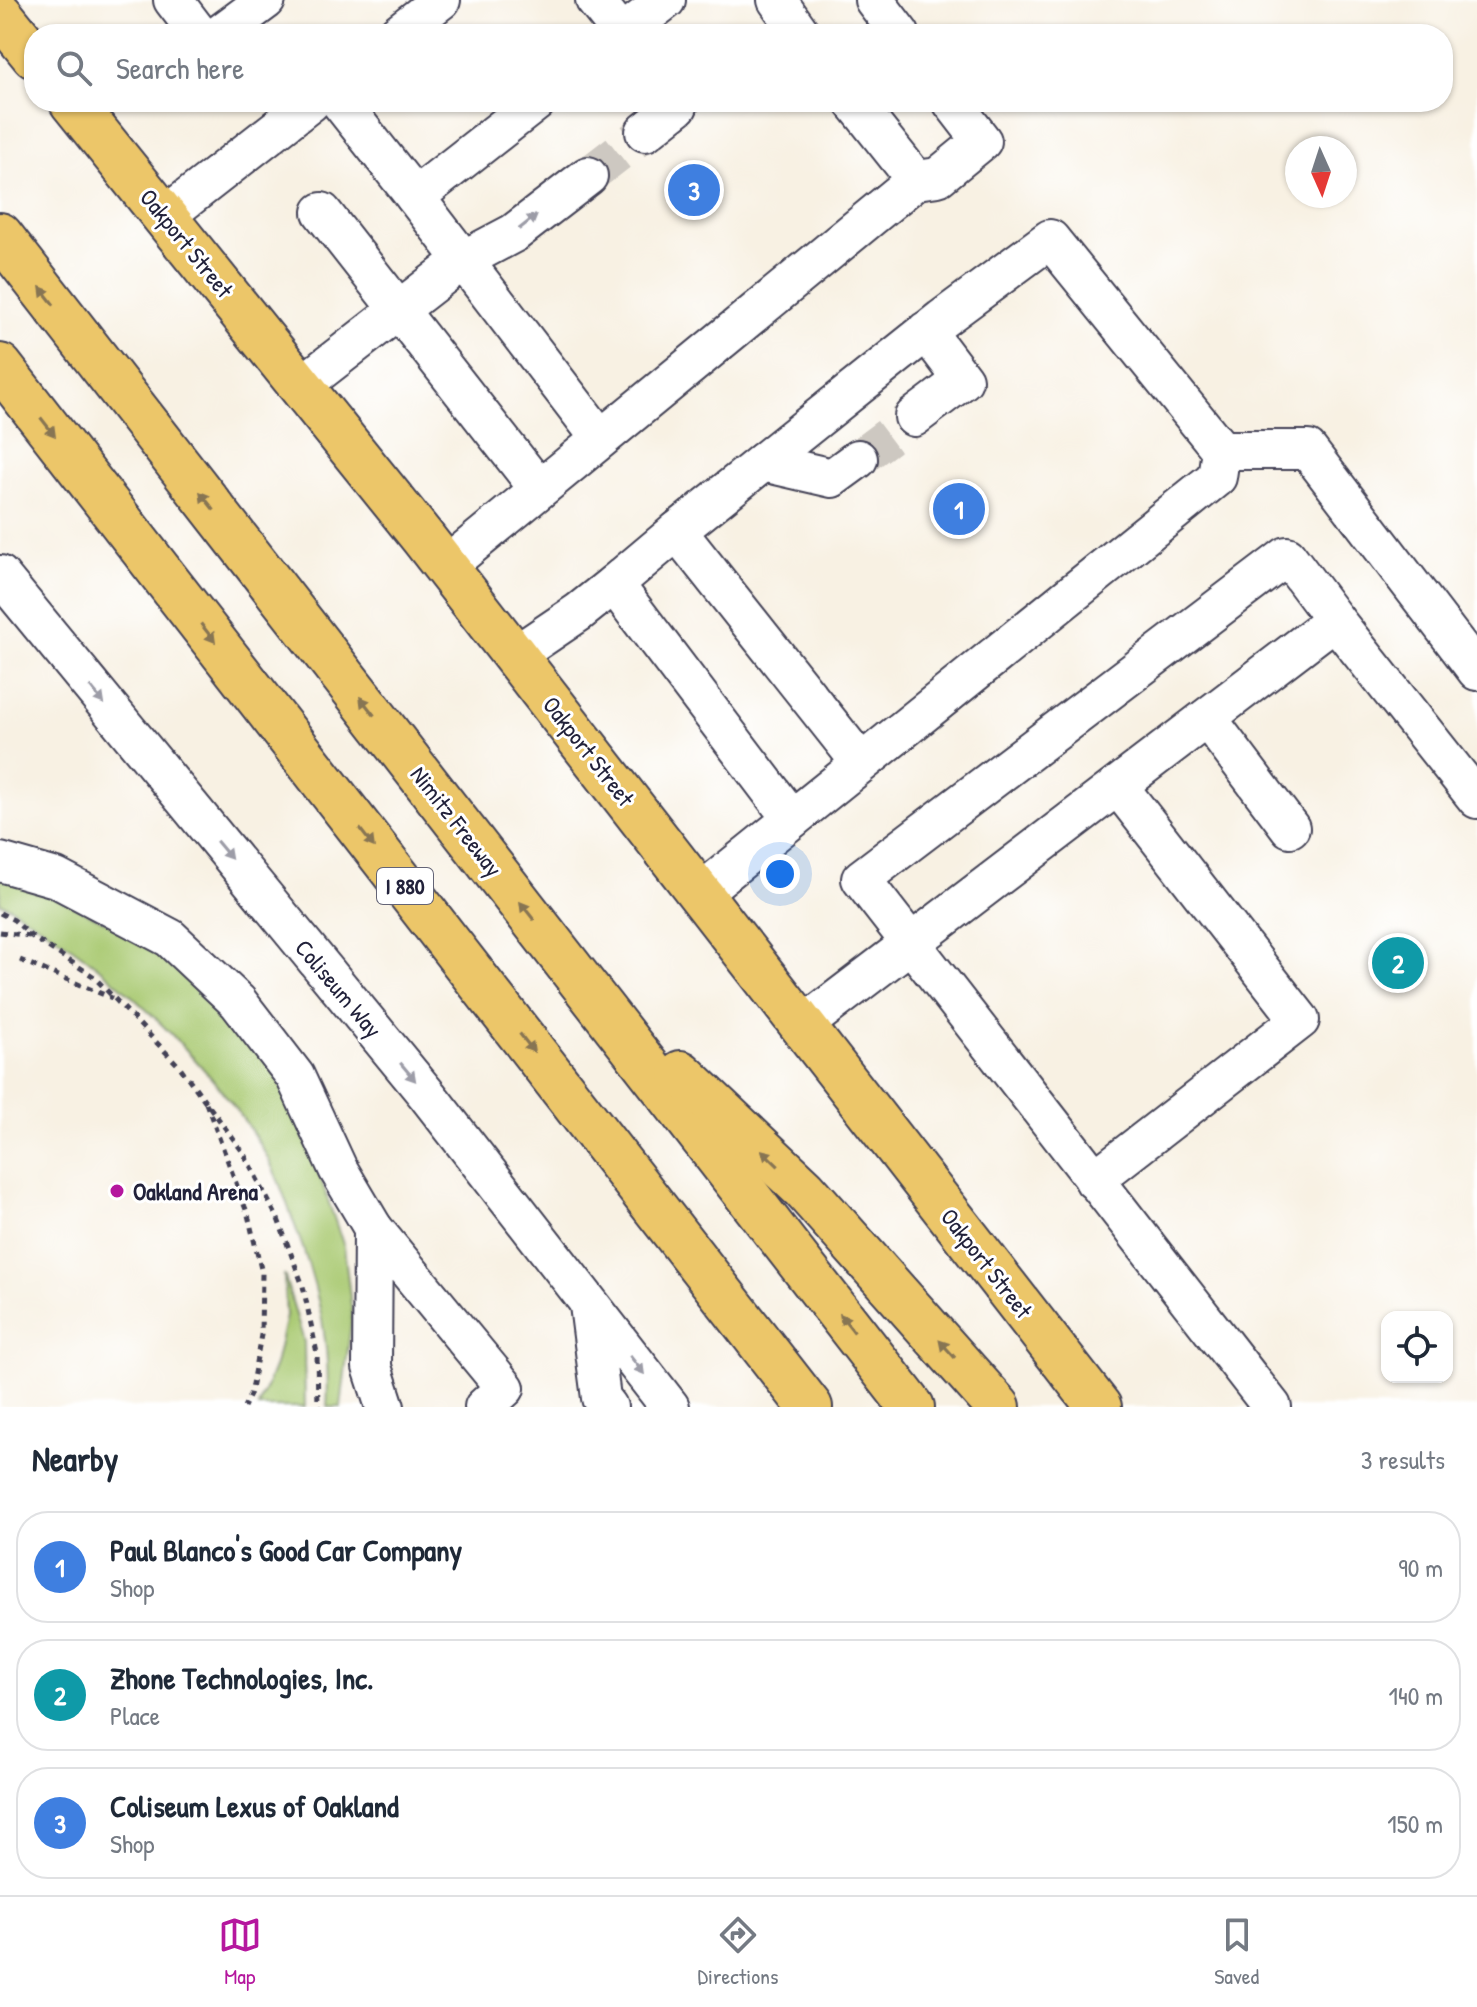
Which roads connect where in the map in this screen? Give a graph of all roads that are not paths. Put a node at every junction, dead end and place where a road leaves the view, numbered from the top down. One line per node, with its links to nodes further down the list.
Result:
1 (173, 0): 8 (street)
2 (266, 0): 9 (street)
3 (441, 0): 10 (street)
4 (595, 0): 11 (street)
5 (666, 0): 12 (street)
6 (874, 0): 13 (street)
7 (0, 14): 14 (main road)
8 (191, 24)
9 (234, 24)
10 (410, 24)
11 (614, 24)
12 (635, 24)
13 (892, 24)
14 (24, 44)
15 (80, 112): 27 (main road, Oakport Street)
16 (298, 112): 27 (street)
17 (348, 112): 25 (street)
18 (523, 112): 25 (street)
19 (668, 112): 22 (street)
20 (862, 112): 24 (street)
21 (960, 112): 24 (street)
22 (645, 132)
23 (588, 176): 29 (street, one-way to 23)
24 (916, 180): 35 (street)
25 (415, 197): 29 (street)
26 (322, 212): 30 (street)
27 (165, 216): 33 (main road, Oakport Street)
28 (0, 235): 56 (main road, Nimitz Freeway, one-way to 28)
29 (463, 260): 30 (street); 35 (street)
30 (398, 310): 33 (street); 39 (street)
31 (926, 331): 34 (street); 36 (street); 38 (street)
32 (0, 366): 65 (main road, I 880, one-way to 65)
33 (301, 386): 41 (main road, Oakport Street)
34 (914, 417)
35 (600, 438): 39 (street)
36 (1221, 450): 46 (street); 48 (street)
37 (858, 459): 38 (street)
38 (763, 462): 40 (street)
39 (539, 489): 41 (street)
40 (677, 531): 43 (street); 48 (street)
41 (445, 567): 45 (main road, Oakport Street)
42 (0, 575): 60 (street, Coliseum Way, one-way to 60)
43 (614, 584): 45 (street); 51 (street)
44 (1335, 620): 47 (street); 50 (street); 55 (street)
45 (514, 656): 54 (main road, Oakport Street)
46 (1477, 671)
47 (1207, 718): 49 (street); 52 (street)
48 (861, 763): 51 (street)
49 (1118, 786): 55 (street); 58 (street)
50 (1477, 799)
51 (792, 819): 54 (street)
52 (1290, 828)
53 (0, 862): 59 (street)
54 (699, 894): 57 (main road, Oakport Street)
55 (910, 944): 57 (street); 58 (street)
56 (575, 972): 66 (main road, Nimitz Freeway, one-way to 56); 67 (main road, one-way to 56)
57 (802, 1026): 68 (main road, Oakport Street)
58 (1094, 1180): 69 (street)
59 (373, 1228): 62 (street); 63 (street)
60 (588, 1302): 61 (street); 64 (street, Coliseum Way, one-way to 64)
61 (599, 1404)
62 (385, 1407)
63 (484, 1407)
64 (670, 1407)
65 (810, 1407)
66 (912, 1407)
67 (998, 1407)
68 (1099, 1407)
69 (1272, 1407)

